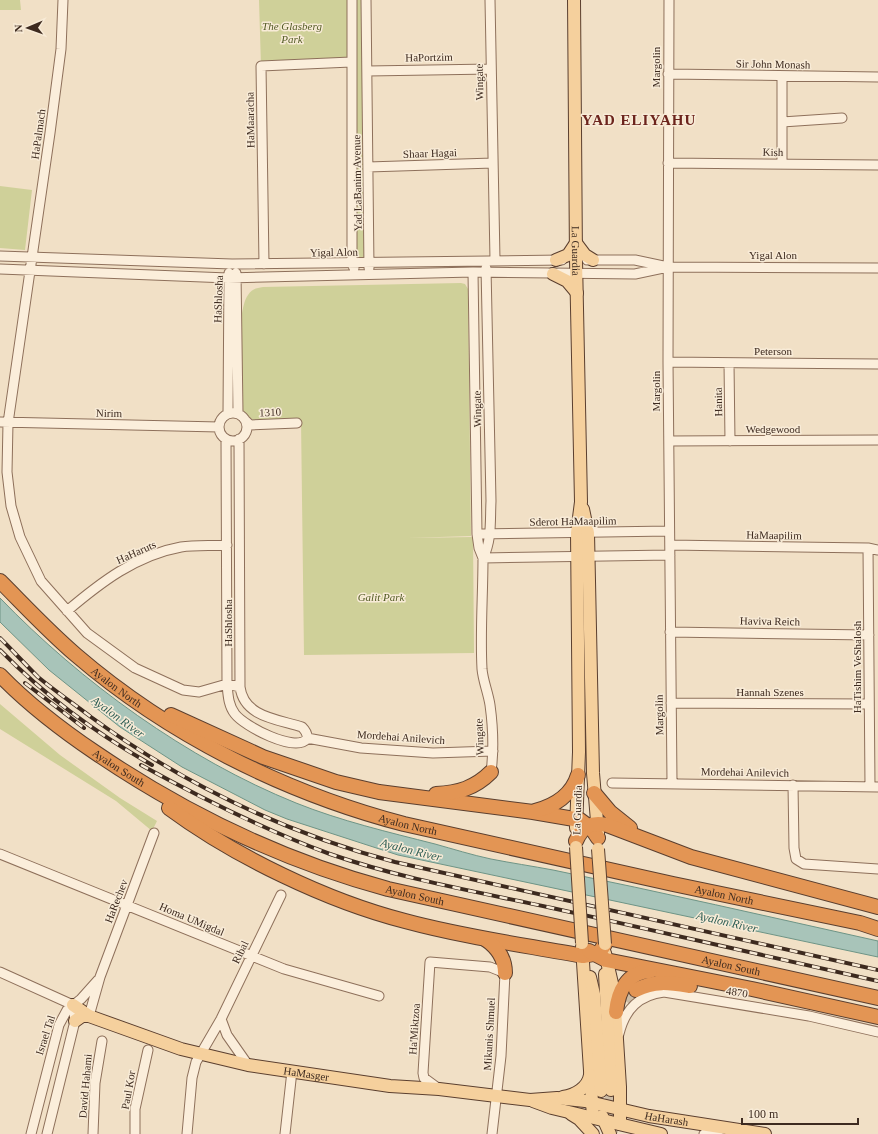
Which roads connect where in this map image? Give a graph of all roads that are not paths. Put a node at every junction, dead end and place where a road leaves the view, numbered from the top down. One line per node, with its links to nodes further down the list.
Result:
1 (63, 0): 22 (street, HaPalmach)
2 (352, 0): 7 (street, Yad LaBanim Avenue)
3 (366, 0): 9 (street, Yad LaBanim Avenue)
4 (490, 0): 8 (street, Wingate)
5 (574, 0): 20 (main road, La Guardia)
6 (669, 0): 10 (street, Margolin)
7 (351, 62): 30 (street, HaMaaracha); 31 (street, Yad LaBanim Avenue)
8 (491, 69): 9 (street, HaPortzim); 15 (street, Wingate)
9 (368, 71): 19 (street, Yad LaBanim Avenue)
10 (668, 74): 11 (street, Sir John Monash); 16 (street, Margolin)
11 (782, 76): 12 (street, Sir John Monash); 14 (street)
12 (878, 77)
13 (842, 118): 14 (street)
14 (782, 122): 17 (street)
15 (493, 163): 19 (street, Shaar Hagai); 24 (street, Wingate)
16 (668, 163): 17 (street, Kish); 32 (street, Margolin)
17 (782, 164): 18 (street, Kish)
18 (878, 165)
19 (368, 167): 28 (street, Yad LaBanim Avenue)
20 (576, 243): 25 (main road); 26 (main road, La Guardia); 27 (main road)
21 (0, 256): 22 (street, Yigal Alon)
22 (32, 257): 29 (street, Yigal Alon); 35 (street, HaPalmach)
23 (482, 260): 24 (street, Yigal Alon); 28 (street, Yigal Alon); 37 (street, Wingate)
24 (495, 260): 25 (street, Yigal Alon)
25 (556, 260): 26 (street, Yigal Alon)
26 (576, 260): 27 (street, Yigal Alon); 39 (main road, La Guardia)
27 (593, 260): 32 (street, Yigal Alon)
28 (370, 263): 31 (street, Yigal Alon); 40 (street)
29 (232, 264): 30 (street, Yigal Alon); 41 (street, HaShlosha)
30 (264, 264): 31 (street, Yigal Alon)
31 (352, 264): 40 (street)
32 (668, 267): 33 (street, Yigal Alon); 39 (street, Yigal Alon); 45 (street, Margolin)
33 (878, 268)
34 (0, 269): 35 (street, Yigal Alon)
35 (31, 270): 41 (street, Yigal Alon); 50 (street)
36 (473, 272): 37 (street, Yigal Alon); 40 (street, Yigal Alon); 61 (street, Wingate)
37 (487, 272): 38 (street, Yigal Alon); 62 (street, Wingate)
38 (552, 274): 39 (street, Yigal Alon); 43 (main road)
39 (576, 274): 43 (main road, La Guardia)
40 (362, 275): 42 (street, Yigal Alon)
41 (233, 278): 42 (street, Yigal Alon); 44 (street, HaShlosha); 48 (street, HaShlosha)
42 (251, 278): 44 (street)
43 (577, 293): 60 (main road, La Guardia)
44 (237, 295): 48 (street, HaShlosha)
45 (668, 362): 46 (street, Peterson); 57 (street, Margolin)
46 (729, 363): 47 (street, Peterson); 58 (street, Hanita)
47 (878, 364)
48 (233, 413): 49 (street); 53 (street)
49 (246, 421): 52 (street, 1310); 54 (street)
50 (4, 422): 53 (street, Nirim); 70 (street)
51 (297, 423): 52 (street, 1310)
52 (279, 424): 54 (street)
53 (218, 426): 55 (street)
54 (242, 437): 55 (street); 75 (street, HaShlosha)
55 (226, 439): 63 (street, HaShlosha)
56 (878, 440): 58 (street, Wedgewood)
57 (669, 441): 58 (street, Wedgewood); 59 (street, Margolin)
58 (730, 441)
59 (669, 531): 60 (street, Sderot HaMaapilim); 65 (street, Margolin)
60 (583, 533): 62 (street, Sderot HaMaapilim); 67 (main road, La Guardia)
61 (477, 534): 62 (street, Sderot HaMaapilim); 68 (street, Wingate)
62 (490, 534): 68 (street, Wingate)
63 (227, 545): 70 (street, HaHaruts); 74 (street, HaShlosha)
64 (868, 548): 65 (street, HaMaapilim); 66 (street, HaMaapilim); 72 (street, HaTishim VeShalosh)
65 (670, 550): 67 (street); 71 (street, Margolin)
66 (878, 550)
67 (583, 557): 68 (street); 83 (main road, La Guardia); 88 (main road, La Guardia)
68 (483, 558): 80 (street, Wingate)
69 (0, 581): 76 (highway, Ayalon North)
70 (67, 611): 74 (street)
71 (670, 632): 72 (street, Haviva Reich); 77 (street, Margolin)
72 (869, 635): 78 (street, HaTishim VeShalosh)
73 (0, 675): 81 (highway, Ayalon South)
74 (227, 684): 75 (street); 79 (street, Mordehai Anilevich)
75 (240, 687): 79 (street)
76 (127, 694): 89 (highway); 101 (highway, Ayalon North)
77 (671, 703): 78 (street, Hannah Szenes); 84 (street, Margolin)
78 (869, 704): 87 (street, HaTishim VeShalosh)
79 (307, 738): 80 (street, Mordehai Anilevich)
80 (493, 752): 82 (street, Wingate)
81 (97, 754): 104 (highway); 114 (highway, Ayalon South)
82 (491, 772): 89 (highway)
83 (578, 775): 90 (highway); 91 (main road, La Guardia)
84 (672, 782): 85 (street, Mordehai Anilevich); 86 (street, Mordehai Anilevich)
85 (612, 783)
86 (793, 785): 87 (street, Mordehai Anilevich); 97 (street)
87 (874, 787)
88 (594, 793): 91 (main road, La Guardia); 93 (highway)
89 (407, 796): 90 (highway)
90 (533, 812): 91 (highway)
91 (587, 822): 93 (highway); 94 (highway); 95 (highway)
92 (154, 833): 99 (street, HaRechev)
93 (648, 839): 100 (highway)
94 (576, 844): 106 (main road, La Guardia, bridge)
95 (598, 844): 105 (main road, bridge)
96 (0, 854): 99 (street, Homa UMigdal)
97 (878, 869)
98 (281, 895): 107 (street, Ribal)
99 (128, 905): 107 (street, Homa UMigdal); 111 (street, HaRechev)
100 (878, 907)
101 (860, 923): 102 (highway); 103 (highway, Ayalon North)
102 (878, 925)
103 (878, 929)
104 (485, 938): 106 (highway); 110 (highway)
105 (605, 944): 106 (highway)
106 (591, 954): 108 (highway); 117 (main road, La Guardia); 129 (main road, La Guardia); 131 (main road); 131 (main road)
107 (251, 957): 113 (street, Homa UMigdal); 120 (street, Ribal)
108 (658, 971): 116 (highway); 117 (highway)
109 (0, 972): 115 (street, HaMasger)
110 (505, 973): 130 (street, Ha'Miktzoa); 132 (street, Mikunis Shmuel)
111 (100, 977): 115 (street, HaRechev); 118 (street, HaRechev)
112 (636, 990): 116 (highway)
113 (378, 996)
114 (878, 998)
115 (73, 1005): 118 (main road, HaMasger); 121 (street, Israel Tal); 142 (street, Israel Tal)
116 (847, 1011): 119 (highway)
117 (616, 1012): 123 (main road, La Guardia)
118 (89, 1016): 121 (main road); 126 (main road, HaMasger)
119 (878, 1017)
120 (221, 1019): 126 (street, Ribal); 127 (street)
121 (75, 1021): 143 (street, Israel Tal)
122 (878, 1032): 123 (street, 4870)
123 (617, 1040): 131 (main road, La Guardia)
124 (102, 1041): 144 (street, David Hahami)
125 (148, 1050): 145 (street, Paul Kor)
126 (200, 1054): 127 (main road, HaMasger); 146 (street, Ribal)
127 (248, 1065): 128 (main road, HaMasger)
128 (292, 1071): 130 (main road, HaMasger); 147 (street)
129 (590, 1074): 133 (main road); 135 (main road, La Guardia)
130 (439, 1089): 132 (main road, HaMasger)
131 (610, 1089): 137 (main road, La Guardia); 138 (main road)
132 (497, 1095): 134 (main road, HaMasger); 148 (street, Mikunis Shmuel)
133 (557, 1098): 134 (main road, HaMasger); 135 (main road, HaMasger)
134 (530, 1100): 136 (main road, HaMasger)
135 (592, 1102): 137 (main road, HaHarash); 139 (main road, La Guardia)
136 (565, 1110): 139 (main road, HaMasger); 149 (main road)
137 (620, 1110): 138 (main road, HaHarash); 141 (main road, La Guardia)
138 (649, 1116): 140 (main road, HaHarash)
139 (598, 1119): 141 (main road, HaHarash); 149 (street); 150 (main road, La Guardia)
140 (730, 1128): 152 (street); 153 (main road, HaHarash)
141 (620, 1129): 151 (main road, HaHarash)
142 (31, 1134)
143 (47, 1134)
144 (94, 1134)
145 (135, 1134)
146 (187, 1134)
147 (285, 1134)
148 (492, 1134)
149 (594, 1134)
150 (610, 1134)
151 (661, 1134)
152 (704, 1134)
153 (765, 1134)

